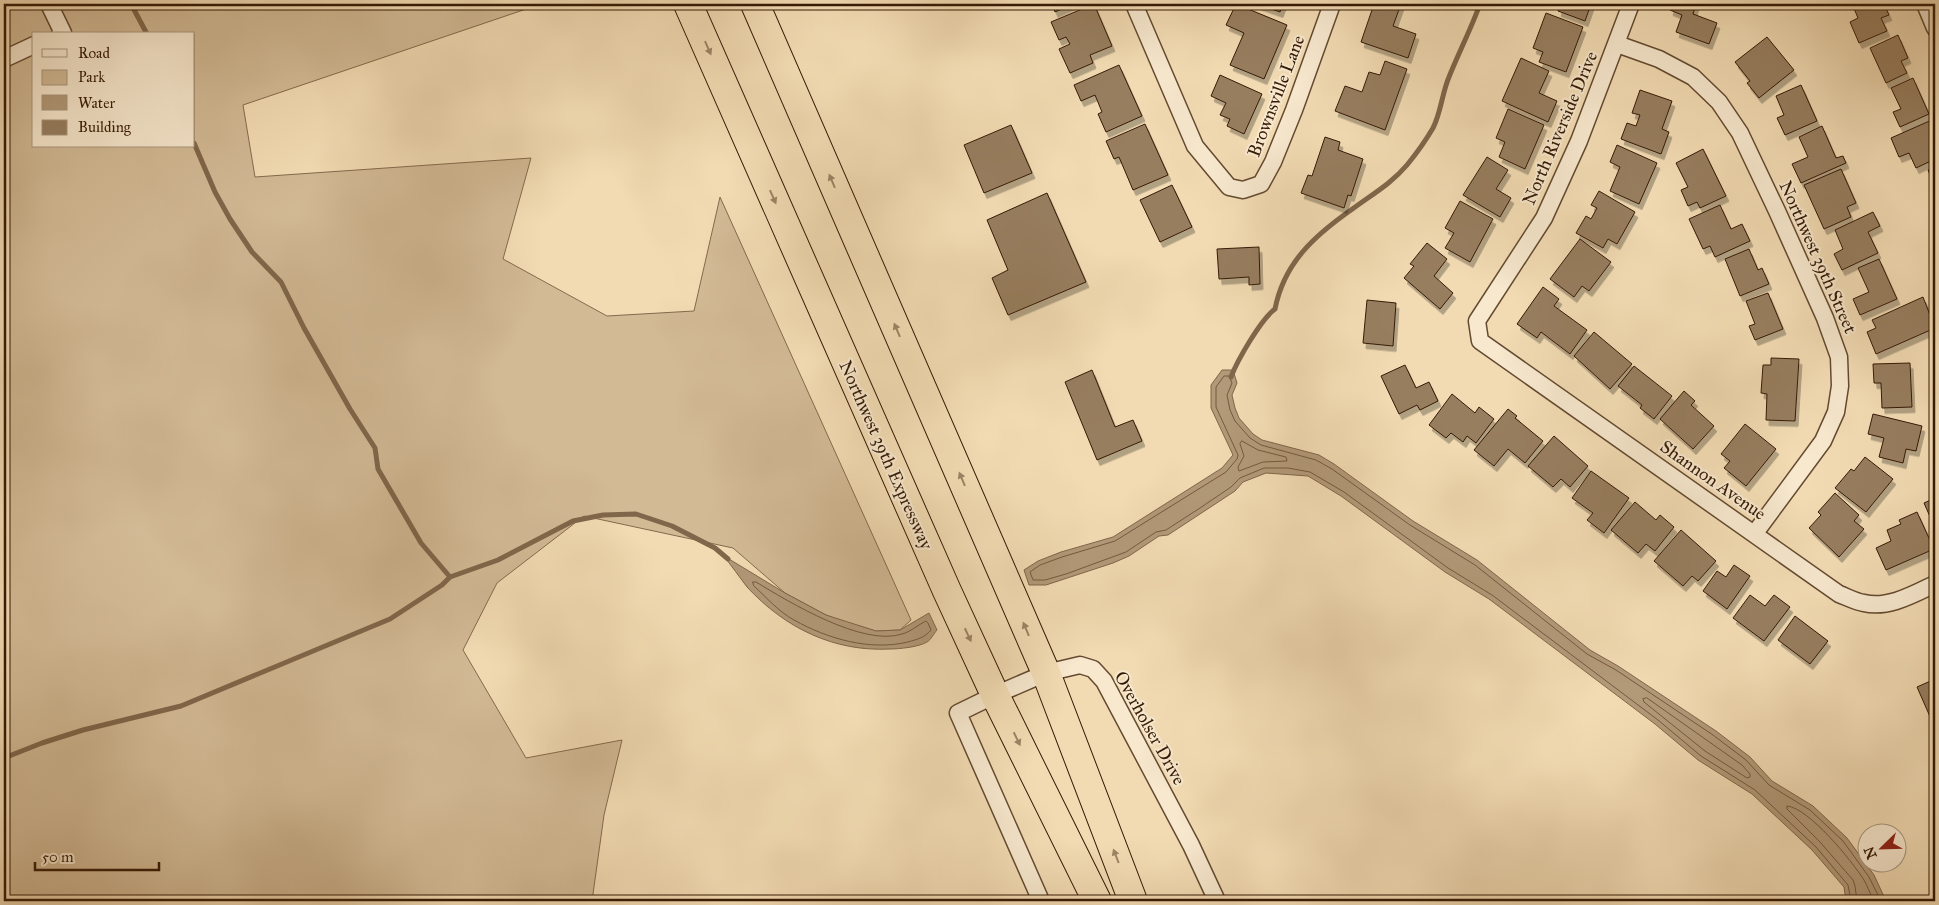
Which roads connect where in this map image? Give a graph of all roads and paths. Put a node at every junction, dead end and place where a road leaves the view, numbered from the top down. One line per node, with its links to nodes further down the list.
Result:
1 (49, 4): 9 (street)
2 (688, 4): 17 (highway, Northwest 39th Expressway, one-way to 17)
3 (755, 4): 16 (highway, one-way to 3)
4 (1134, 4): 5 (street, Brownsville Lane)
5 (1332, 4)
6 (1632, 4): 10 (street, North Riverside Drive)
7 (1925, 4): 8 (street)
8 (1935, 28)
9 (63, 32)
10 (1617, 44): 13 (street, North Riverside Drive); 14 (street, Northwest 39th Street)
11 (32, 46): 12 (street)
12 (4, 59)
13 (1480, 342): 14 (street, Shannon Avenue)
14 (1755, 533): 15 (street, Shannon Avenue)
15 (1935, 584)
16 (1046, 673): 17 (street, Overholser Drive); 20 (highway, one-way to 16); 21 (street, Overholser Drive)
17 (995, 695): 18 (street, Overholser Drive); 19 (highway, Northwest 39th Expressway, one-way to 19)
18 (1041, 901)
19 (1097, 901)
20 (1133, 901)
21 (1217, 901)

